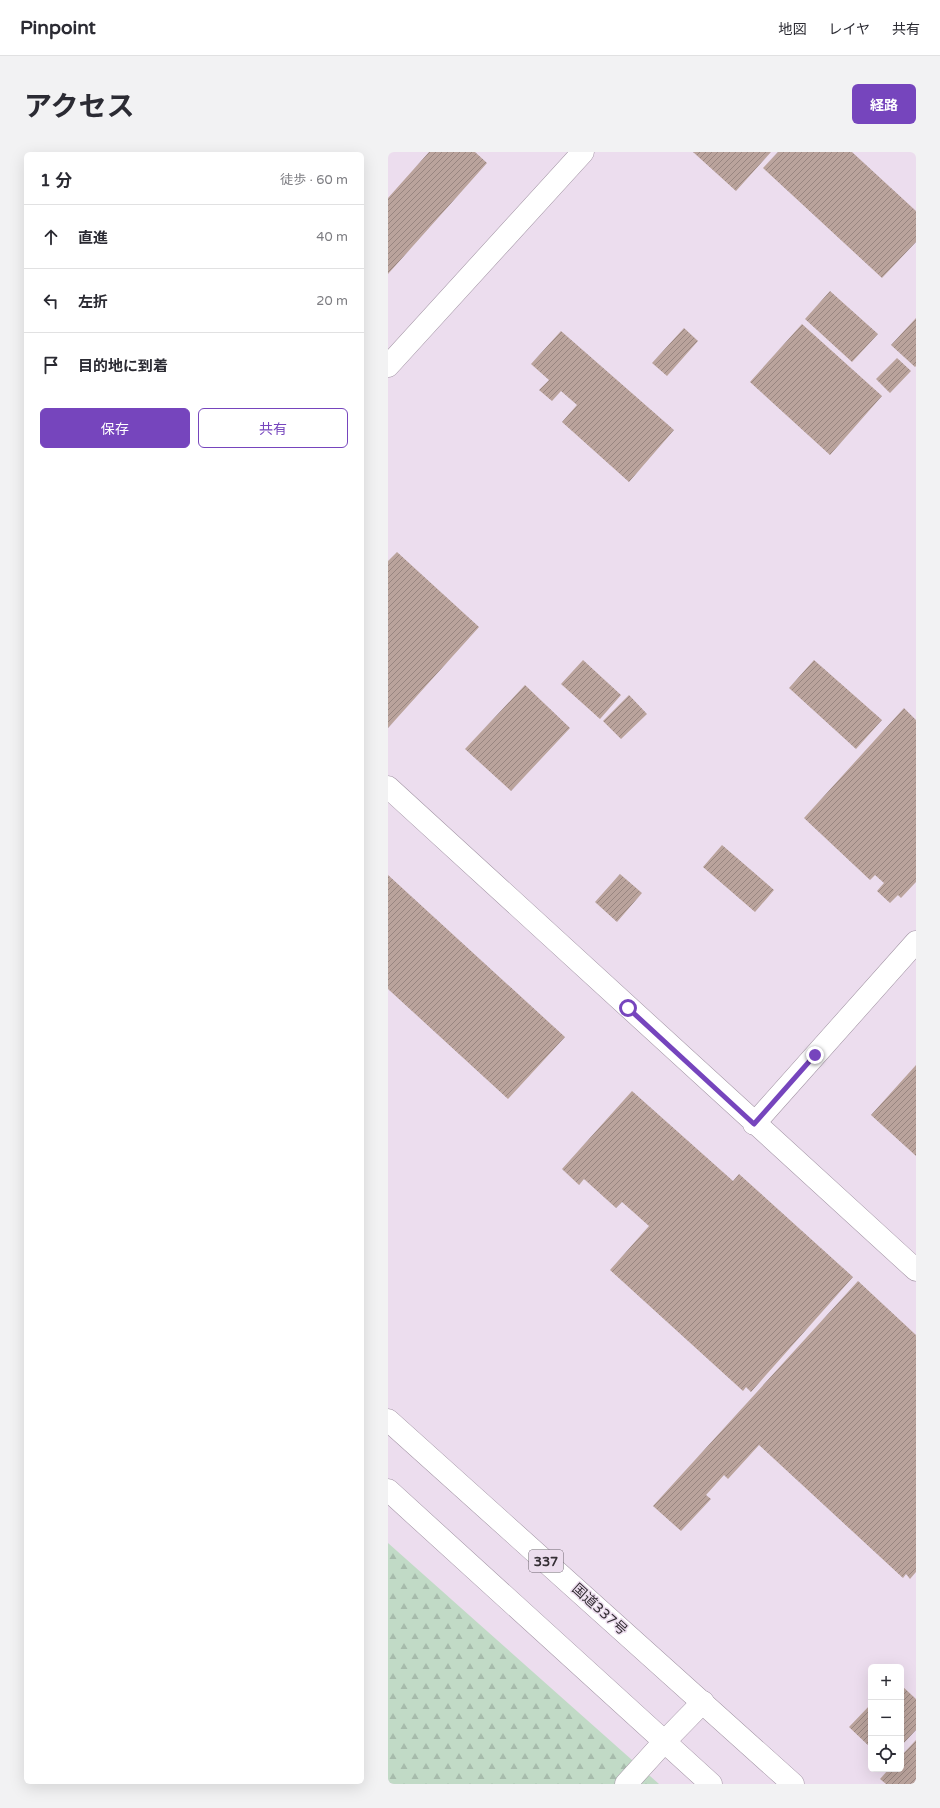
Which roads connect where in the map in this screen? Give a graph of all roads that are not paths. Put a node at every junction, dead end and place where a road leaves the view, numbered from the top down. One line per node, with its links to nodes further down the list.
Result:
1 (583, 152): 2 (main road)
2 (388, 366)
3 (388, 787): 5 (main road)
4 (916, 942): 5 (main road)
5 (754, 1124): 6 (main road)
6 (916, 1270)
7 (388, 1420): 9 (main road, 国道337号 / 337)
8 (388, 1490): 10 (main road)
9 (703, 1702): 10 (main road); 13 (main road, 国道337号 / 337)
10 (664, 1742): 11 (main road); 12 (main road)
11 (626, 1784)
12 (711, 1784)
13 (793, 1784)

